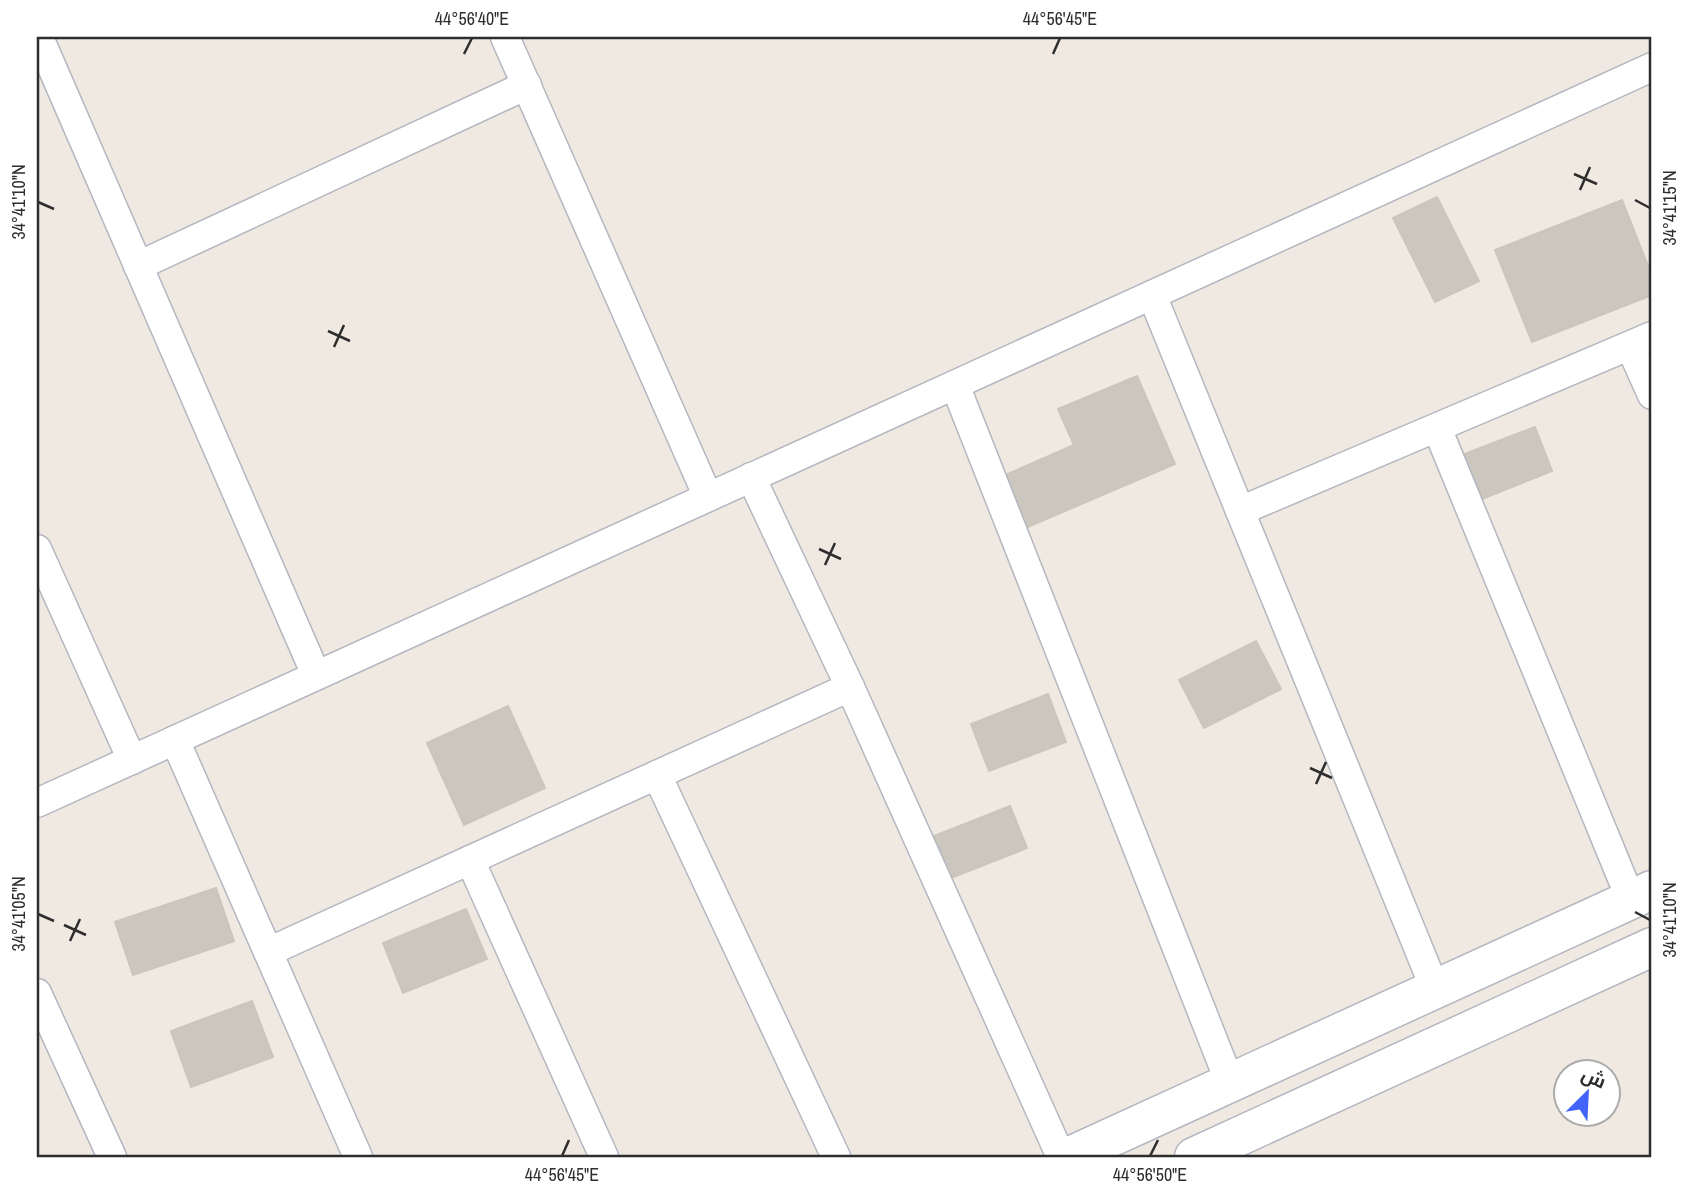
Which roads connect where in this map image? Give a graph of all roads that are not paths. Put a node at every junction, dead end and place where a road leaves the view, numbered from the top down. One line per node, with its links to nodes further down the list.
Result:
1 (505, 37): 4 (street)
2 (43, 41): 5 (street)
3 (1652, 67): 6 (street)
4 (527, 85): 5 (street); 12 (street)
5 (138, 266): 15 (street)
6 (1152, 295): 8 (street); 13 (street)
7 (1641, 341): 9 (street); 10 (street)
8 (956, 385): 11 (street); 27 (street)
9 (1652, 395)
10 (1437, 428): 13 (street); 22 (street)
11 (751, 477): 12 (street); 16 (street)
12 (708, 497): 15 (street)
13 (1240, 511): 25 (street)
14 (37, 549): 18 (street)
15 (316, 675): 17 (street)
16 (850, 687): 19 (street); 32 (street)
17 (175, 740): 18 (street); 24 (street)
18 (132, 760): 20 (street)
19 (657, 775): 21 (street); 31 (street)
20 (37, 803)
21 (470, 860): 24 (street); 30 (street)
22 (1642, 895): 25 (street)
23 (1652, 947): 34 (street)
24 (268, 952): 29 (street)
25 (1435, 989): 27 (street)
26 (37, 993): 28 (street)
27 (1230, 1083): 33 (street)
28 (112, 1157)
29 (358, 1157)
30 (604, 1157)
31 (836, 1157)
32 (1062, 1157)
33 (1068, 1157)
34 (1194, 1157)

